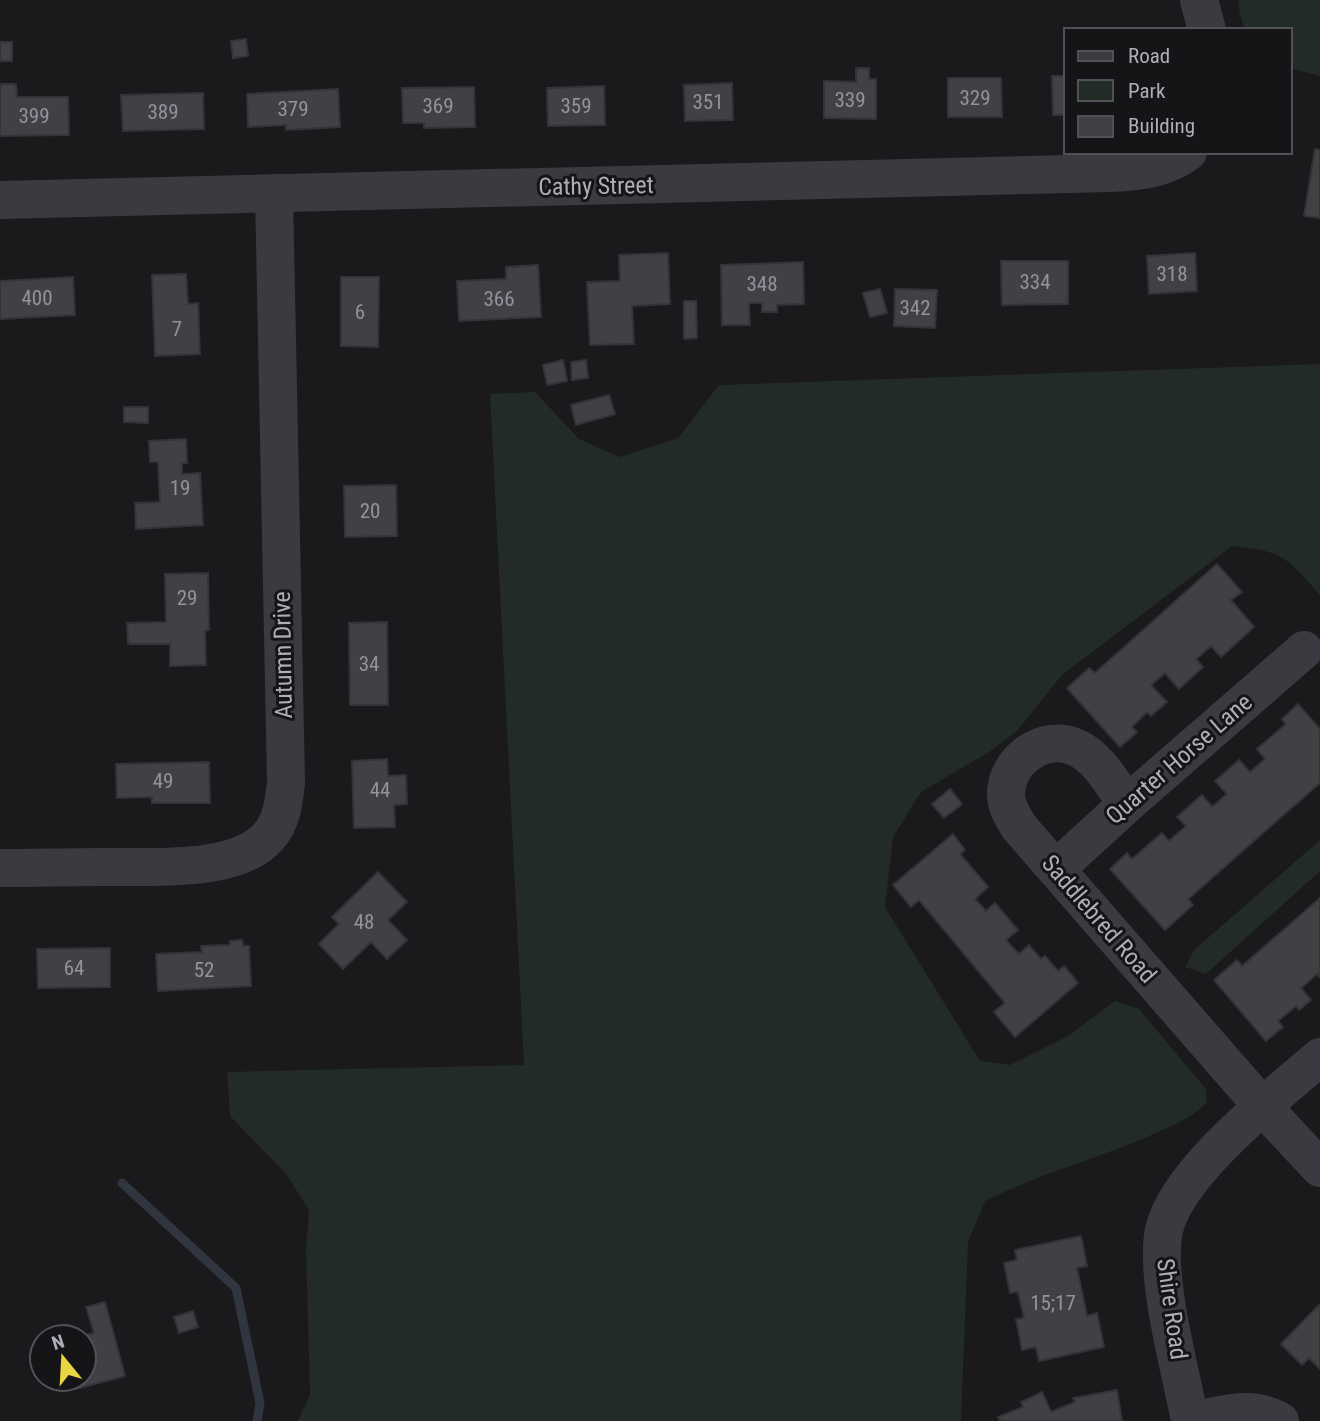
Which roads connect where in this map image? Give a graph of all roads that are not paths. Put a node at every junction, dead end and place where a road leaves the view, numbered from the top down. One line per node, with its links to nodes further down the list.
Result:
1 (1199, 0): 2 (street)
2 (1206, 28)
3 (1185, 154): 4 (street, Cathy Street)
4 (274, 193): 5 (street, Cathy Street); 8 (street, Autumn Drive)
5 (0, 200)
6 (1304, 650): 7 (street, Quarter Horse Lane)
7 (1127, 804): 9 (street, Quarter Horse Lane); 9 (street, Saddlebred Road)
8 (0, 868)
9 (1056, 869): 11 (street, Saddlebred Road)
10 (1320, 1057): 11 (street, Shire Road)
11 (1263, 1107): 12 (street, Saddlebred Road); 13 (street, Shire Road)
12 (1320, 1168)
13 (1191, 1421): 14 (street, Shire Road)
14 (1280, 1421)

